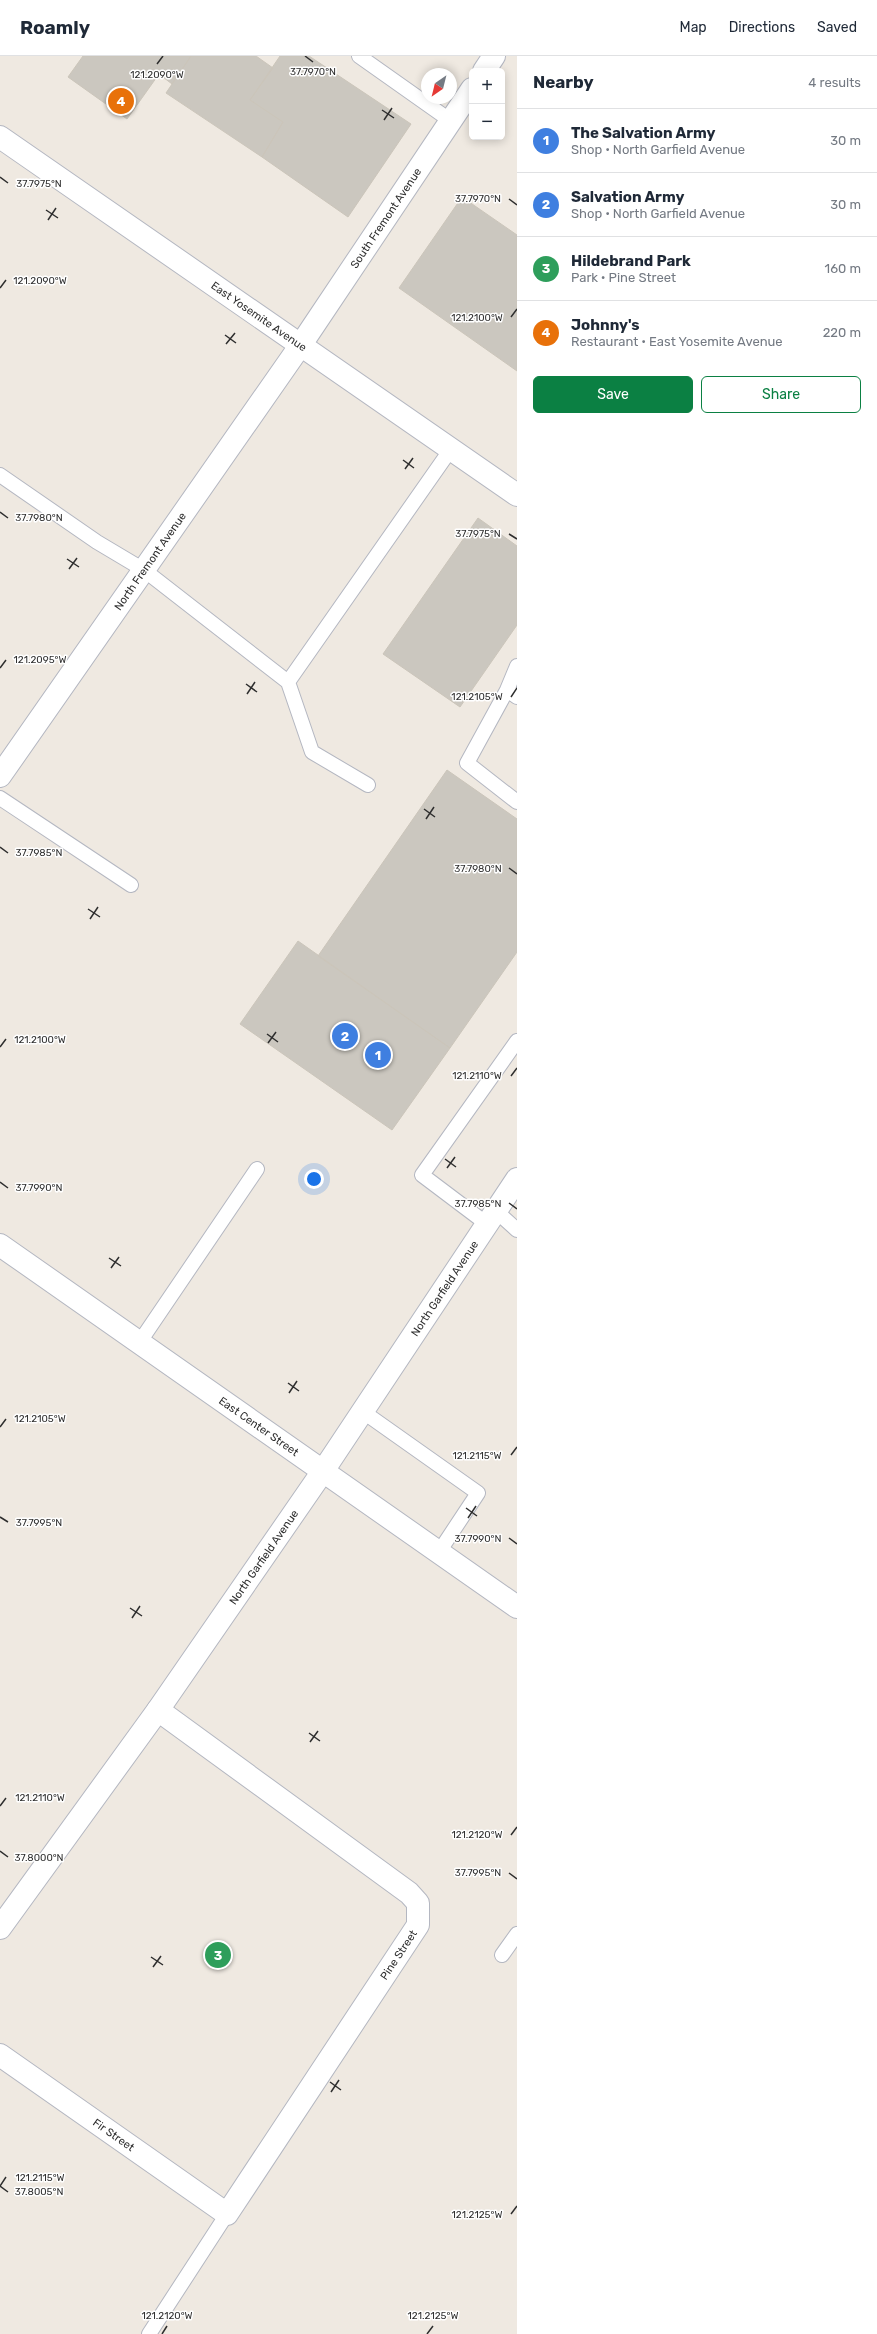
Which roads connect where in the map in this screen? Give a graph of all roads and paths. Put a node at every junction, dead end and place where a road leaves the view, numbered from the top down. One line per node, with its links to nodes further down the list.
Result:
1 (359, 56): 5 (lane)
2 (494, 56): 3 (street)
3 (486, 68)
4 (469, 94): 5 (street, South Fremont Avenue)
5 (451, 121): 7 (street, South Fremont Avenue)
6 (0, 137): 7 (street, East Yosemite Avenue)
7 (300, 346): 8 (street, East Yosemite Avenue); 11 (street, North Fremont Avenue)
8 (451, 449): 10 (street, East Yosemite Avenue); 13 (lane)
9 (0, 475): 11 (lane)
10 (517, 495)
11 (144, 570): 13 (lane); 15 (street, North Fremont Avenue)
12 (517, 666): 14 (lane)
13 (288, 682): 16 (lane)
14 (512, 694): 18 (lane)
15 (0, 776)
16 (368, 785)
17 (0, 798): 19 (lane)
18 (517, 802)
19 (131, 885)
20 (517, 1042): 23 (lane)
21 (257, 1169): 26 (lane)
22 (517, 1180): 23 (street, North Garfield Avenue)
23 (492, 1217): 24 (lane); 27 (street, North Garfield Avenue)
24 (517, 1230)
25 (0, 1245): 26 (street, East Center Street)
26 (139, 1343): 28 (street, East Center Street)
27 (362, 1411): 28 (street, North Garfield Avenue); 29 (lane)
28 (323, 1471): 29 (street, East Center Street); 31 (street, North Garfield Avenue)
29 (439, 1552): 30 (street, East Center Street)
30 (517, 1607)
31 (158, 1710): 32 (street, North Garfield Avenue); 36 (street, Pine Street)
32 (0, 1928)
33 (517, 1934): 34 (lane)
34 (502, 1955)
35 (0, 2055): 36 (street, Fir Street)
36 (228, 2214): 37 (lane)
37 (149, 2334)

